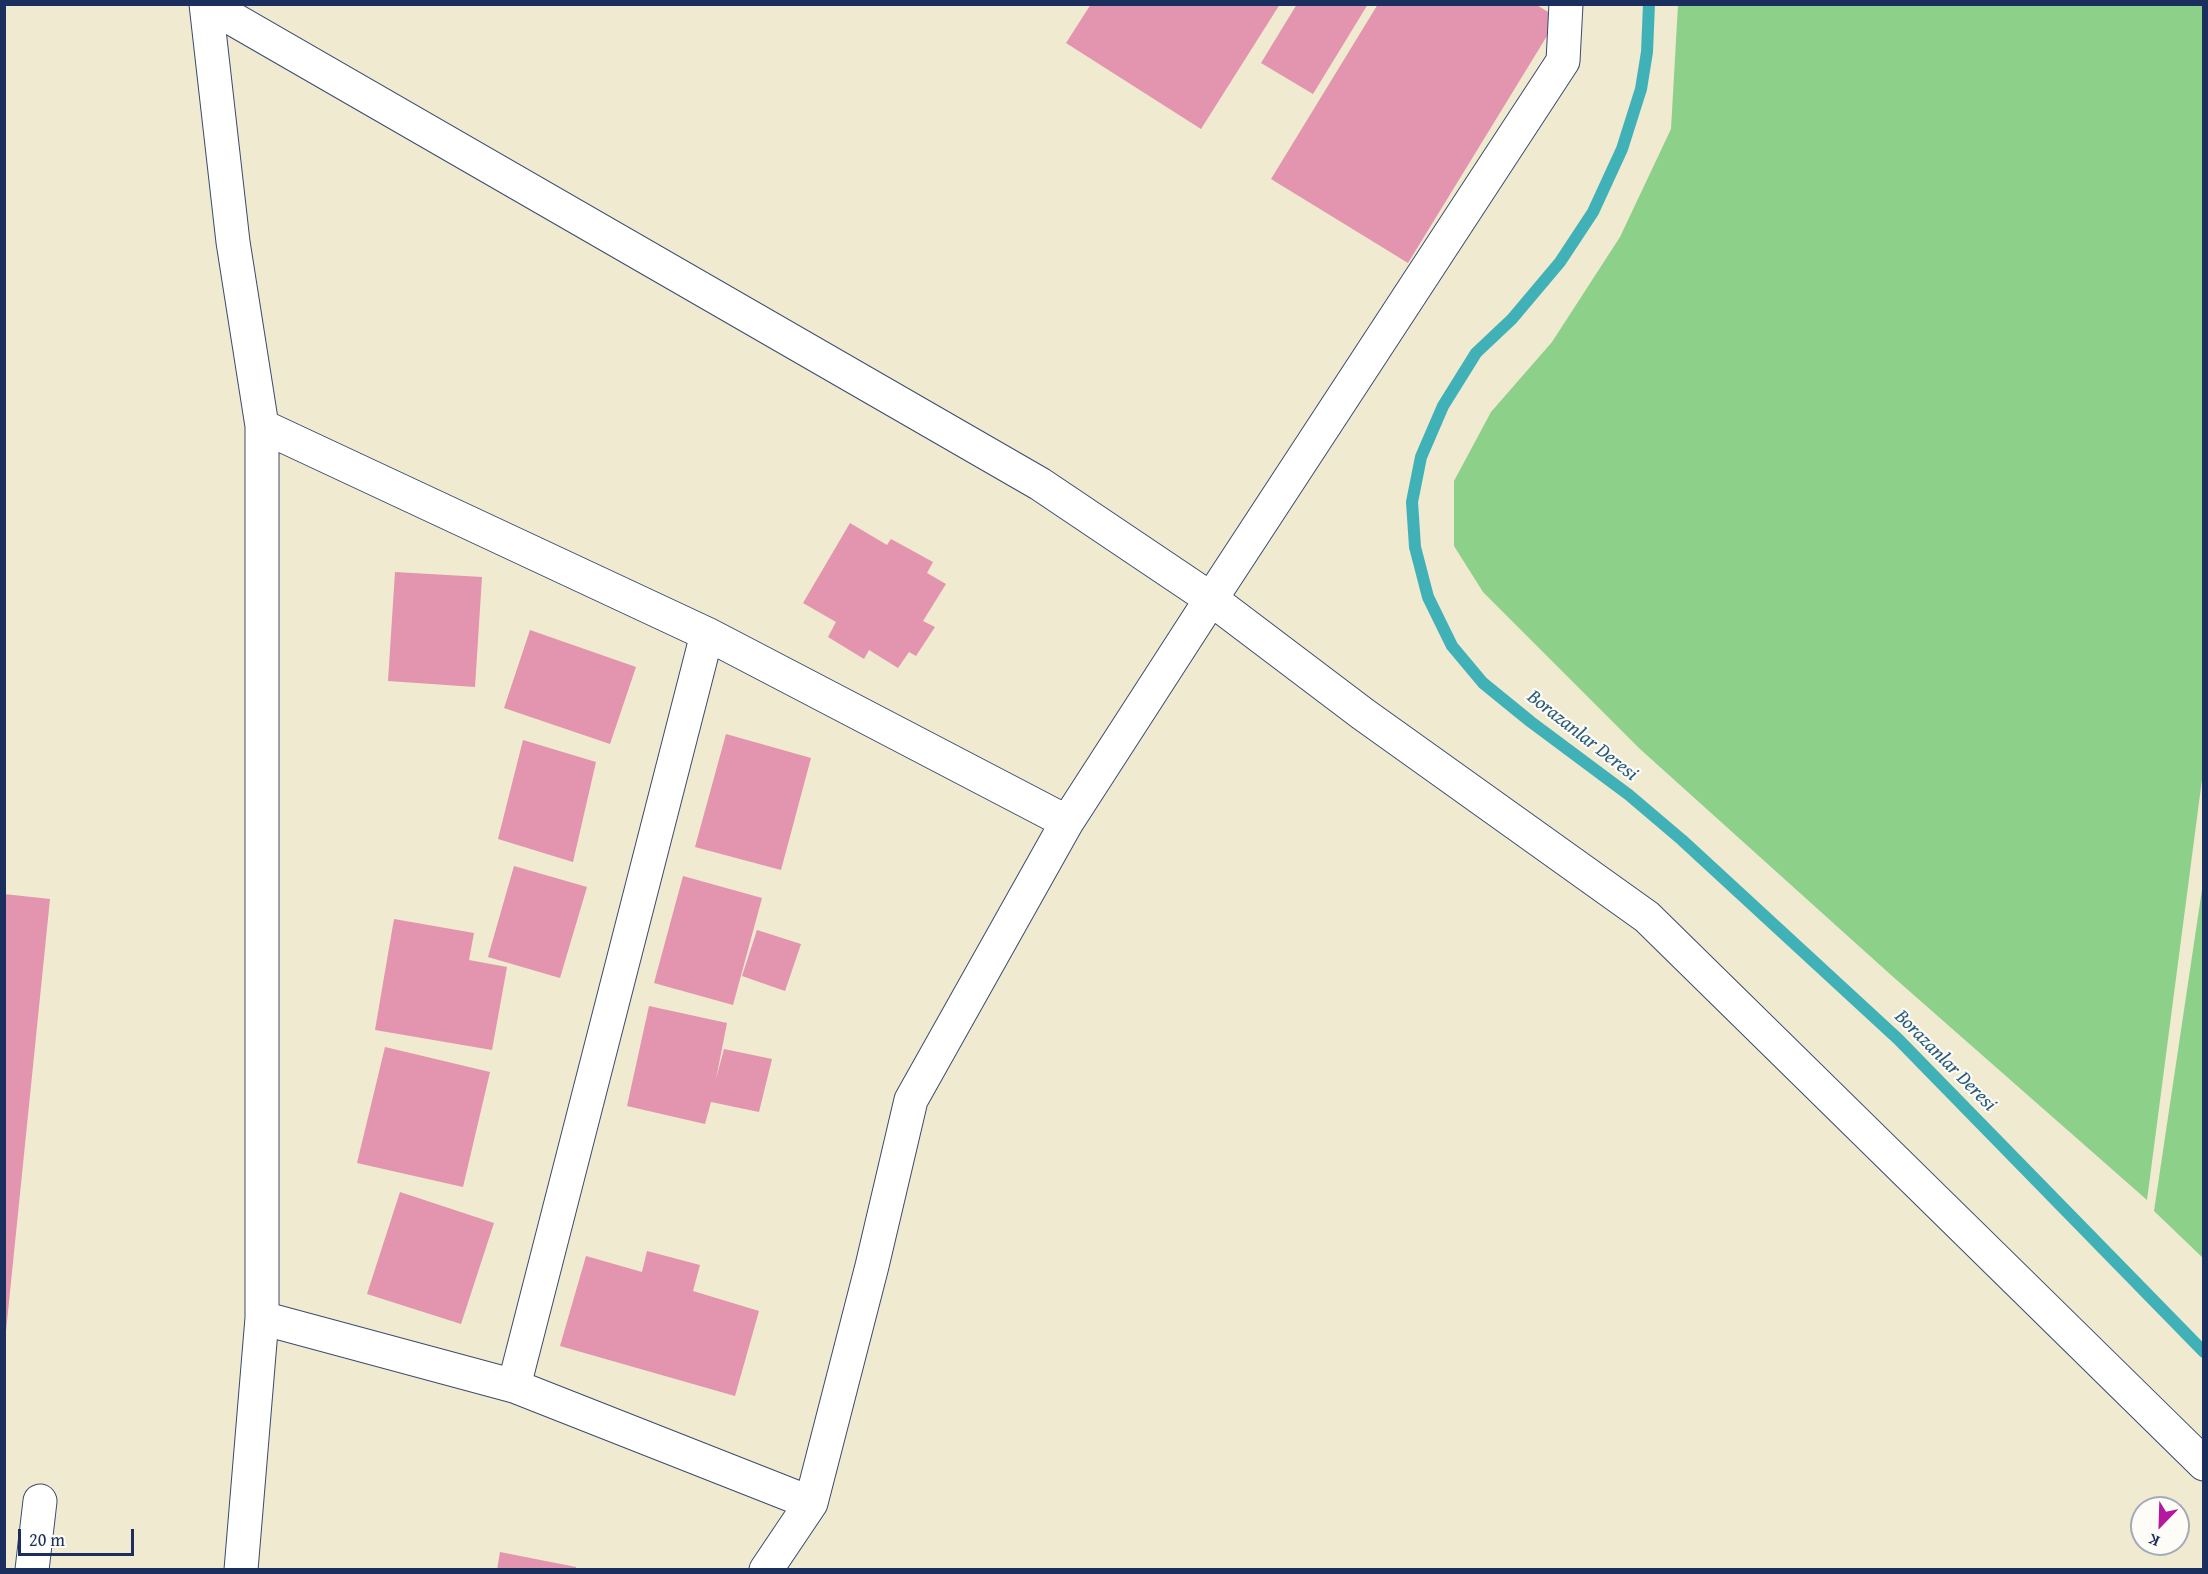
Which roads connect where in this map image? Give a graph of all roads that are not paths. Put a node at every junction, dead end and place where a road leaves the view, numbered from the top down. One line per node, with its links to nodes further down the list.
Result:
1 (207, 4): 3 (street); 4 (street)
2 (1566, 4): 4 (street)
3 (262, 426): 5 (street); 7 (street)
4 (1211, 599): 6 (street); 9 (street)
5 (707, 633): 6 (street); 8 (street)
6 (1067, 822): 11 (street)
7 (262, 1318): 8 (street); 13 (street)
8 (514, 1386): 11 (street)
9 (2204, 1464)
10 (40, 1501): 12 (street)
11 (811, 1503): 14 (street)
12 (32, 1569)
13 (241, 1569)
14 (766, 1569)

